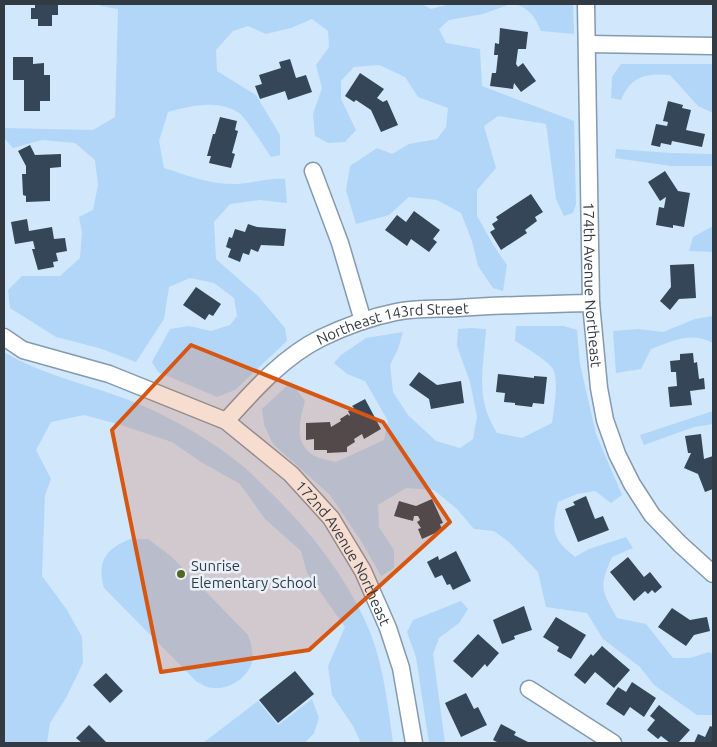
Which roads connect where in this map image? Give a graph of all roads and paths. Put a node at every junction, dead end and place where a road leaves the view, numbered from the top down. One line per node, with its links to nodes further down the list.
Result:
1 (586, 4): 2 (street, 174th Avenue Northeast)
2 (587, 44): 3 (street); 5 (street, 174th Avenue Northeast)
3 (713, 46)
4 (313, 171): 6 (street)
5 (591, 304): 6 (street, Northeast 143rd Street); 9 (street, 174th Avenue Northeast)
6 (363, 321): 8 (street, Northeast 143rd Street)
7 (4, 337): 8 (street, 172nd Avenue Northeast)
8 (226, 420): 11 (street, 172nd Avenue Northeast)
9 (713, 574)
10 (529, 689): 12 (street)
11 (414, 743)
12 (613, 743)

